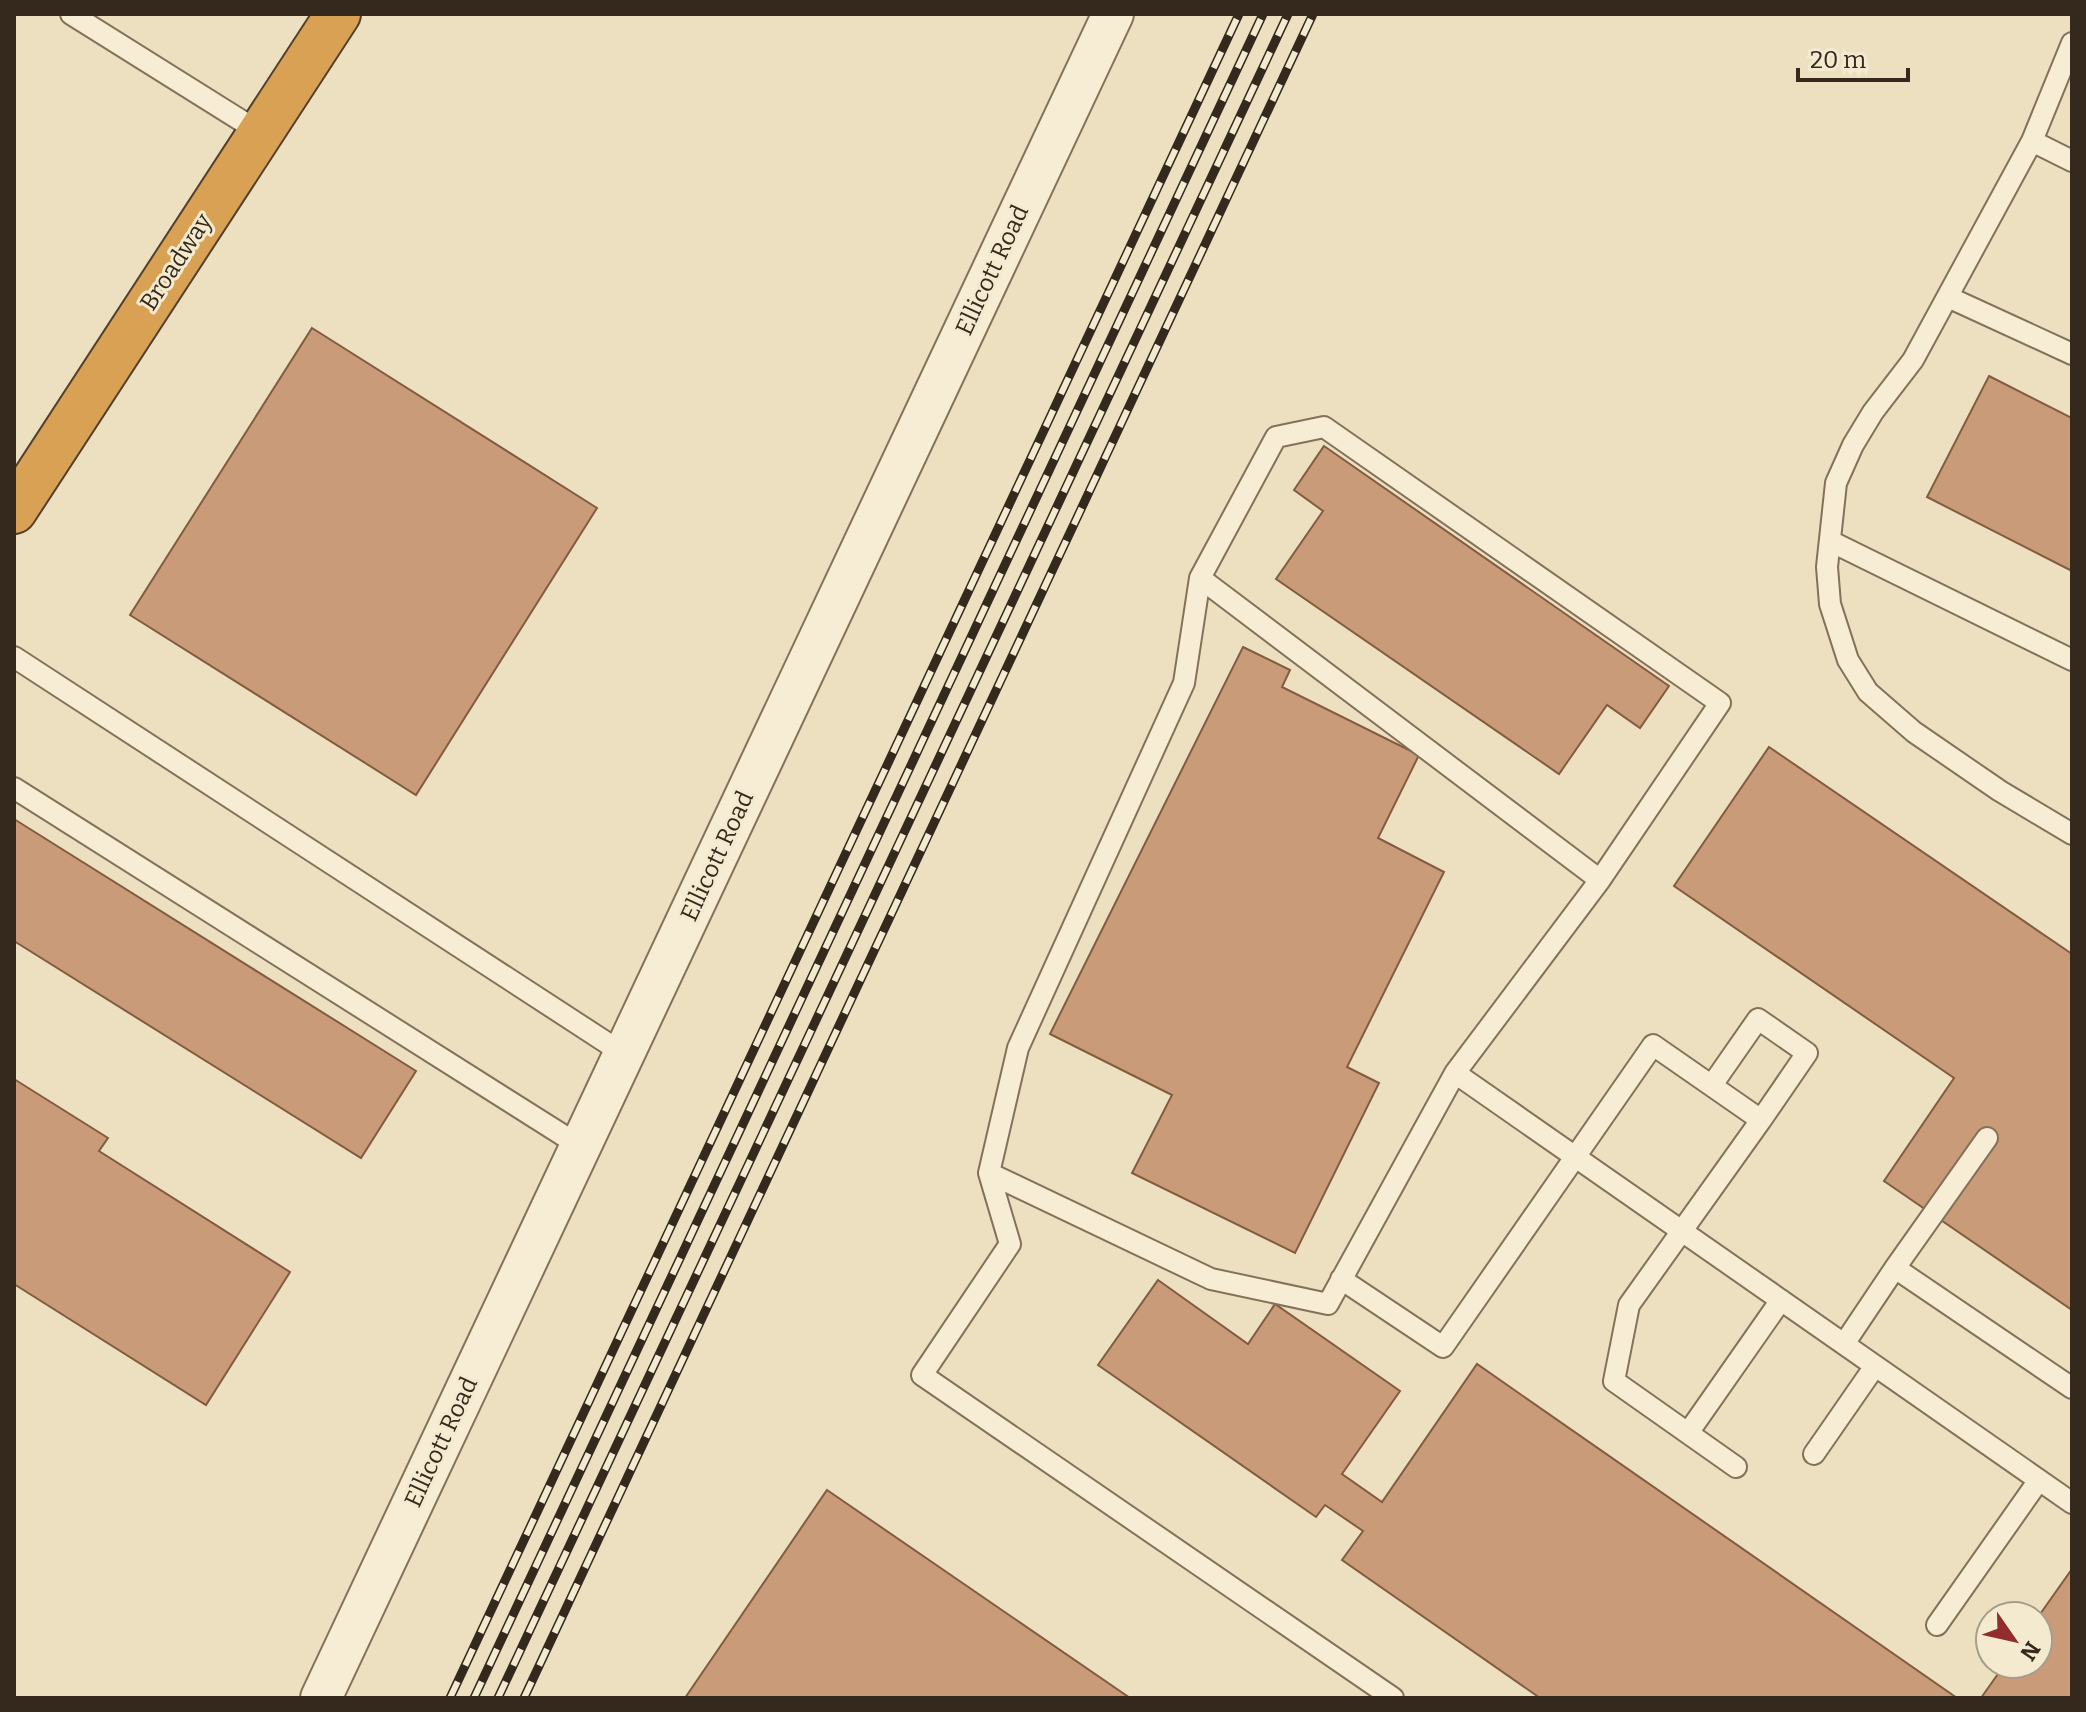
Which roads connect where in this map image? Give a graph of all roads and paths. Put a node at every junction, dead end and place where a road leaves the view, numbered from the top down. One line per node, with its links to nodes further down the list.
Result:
1 (71, 14): 5 (lane)
2 (338, 14): 5 (highway, Broadway)
3 (1113, 14): 18 (street, Ellicott Road)
4 (2072, 43): 6 (lane)
5 (261, 133): 10 (highway, Broadway)
6 (2032, 141): 7 (lane); 8 (lane)
7 (2072, 161)
8 (1948, 297): 9 (lane); 11 (lane)
9 (2072, 354)
10 (14, 511)
11 (1830, 541): 14 (lane); 16 (lane)
12 (1200, 578): 17 (lane); 17 (lane); 25 (lane)
13 (14, 657): 18 (lane)
14 (2072, 660)
15 (14, 788): 23 (lane)
16 (2072, 834)
17 (1600, 880): 19 (lane)
18 (624, 1054): 23 (street, Ellicott Road)
19 (1455, 1073): 24 (lane); 28 (lane)
20 (1712, 1085): 21 (lane); 21 (lane); 24 (lane)
21 (1761, 1120): 26 (lane)
22 (1987, 1138): 27 (lane)
23 (580, 1146): 39 (street, Ellicott Road)
24 (1575, 1157): 26 (lane); 28 (lane)
25 (989, 1173): 28 (lane); 40 (lane)
26 (1683, 1231): 29 (lane); 33 (lane)
27 (1895, 1268): 30 (lane); 32 (lane)
28 (1341, 1279)
29 (1781, 1300): 30 (lane); 33 (lane)
30 (1844, 1344): 31 (lane)
31 (1875, 1366): 34 (lane); 36 (lane)
32 (2072, 1388)
33 (1688, 1433): 35 (lane)
34 (1814, 1454)
35 (1736, 1467)
36 (2039, 1480): 37 (lane); 38 (lane)
37 (2072, 1503)
38 (1937, 1625)
39 (321, 1698)
40 (1393, 1698)

